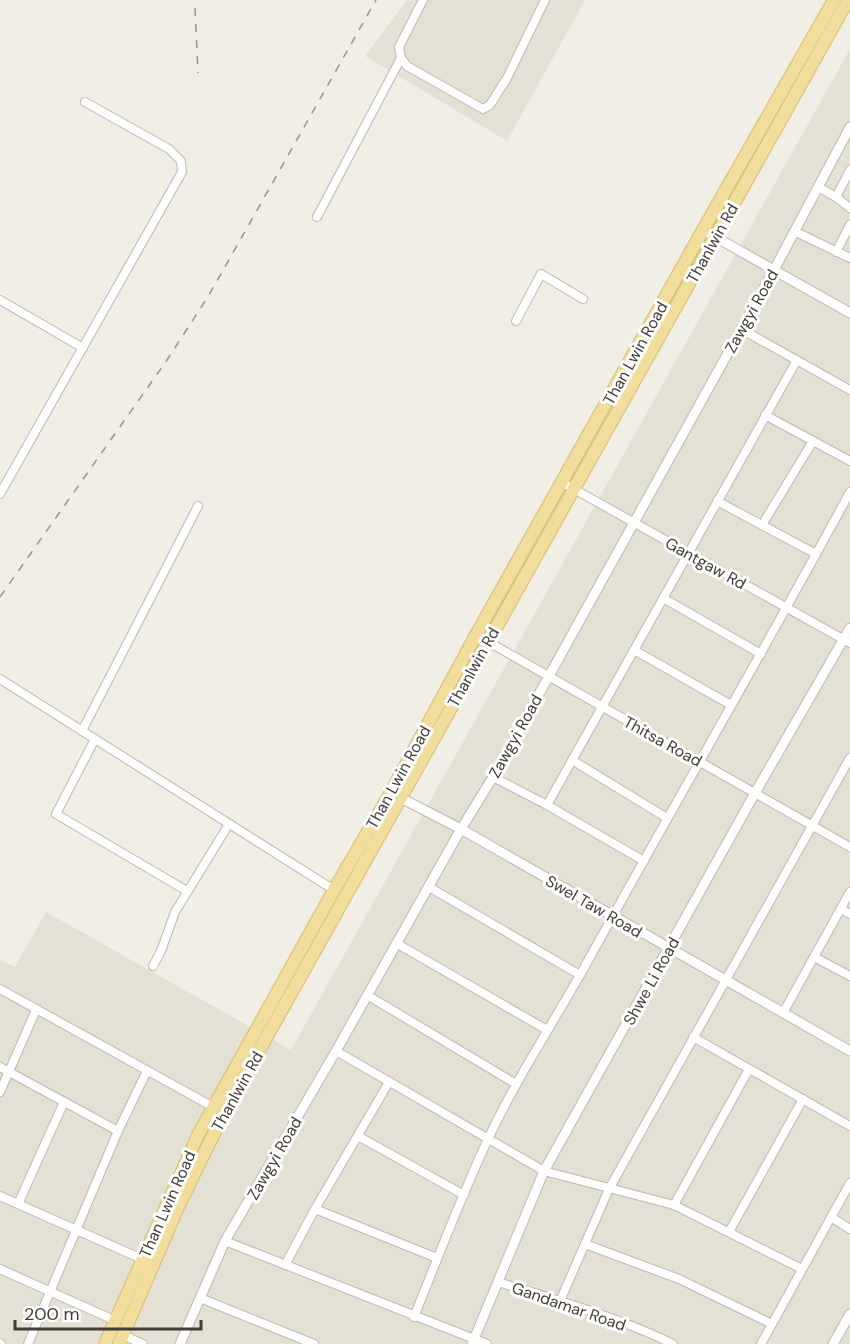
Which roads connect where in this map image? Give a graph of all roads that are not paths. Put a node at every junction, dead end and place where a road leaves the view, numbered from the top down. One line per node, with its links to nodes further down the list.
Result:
1 (423, 0): 5 (street)
2 (545, 0): 5 (street)
3 (834, 0): 6 (main road, Than Lwin Road)
4 (848, 0): 7 (main road, Thanlwin Rd)
5 (400, 58): 14 (street)
6 (795, 69): 7 (main road); 16 (main road, Than Lwin Road)
7 (806, 76): 18 (main road, Thanlwin Rd)
8 (85, 102): 27 (street)
9 (850, 127): 11 (street, Zawgyi Road)
10 (850, 170): 12 (street)
11 (818, 187): 12 (street); 17 (street, Zawgyi Road)
12 (836, 197): 13 (street)
13 (850, 208)
14 (317, 217)
15 (850, 225): 19 (street)
16 (703, 230): 18 (street); 28 (main road, Than Lwin Road)
17 (794, 231): 19 (street); 21 (street, Zawgyi Road)
18 (715, 237): 21 (street); 30 (main road, Thanlwin Rd)
19 (836, 252): 20 (street)
20 (850, 258)
21 (774, 270): 24 (street); 26 (street, Zawgyi Road)
22 (583, 299): 25 (street)
23 (0, 300): 27 (street)
24 (850, 313)
25 (516, 321)
26 (741, 329): 29 (street); 40 (street, Zawgyi Road)
27 (83, 348): 37 (street)
28 (632, 358): 30 (main road); 35 (main road, Than Lwin Road)
29 (796, 360): 31 (street); 32 (street)
30 (644, 365): 35 (main road, Thanlwin Rd)
31 (850, 390)
32 (765, 415): 33 (street); 38 (street)
33 (813, 441): 34 (street); 41 (street)
34 (850, 461)
35 (568, 486): 40 (street, Gantgaw Rd); 47 (main road, Than Lwin Road)
36 (850, 492): 43 (street)
37 (0, 494)
38 (717, 501): 41 (street); 42 (street)
39 (198, 506): 55 (street)
40 (633, 522): 42 (street, Gantgaw Rd); 51 (street, Zawgyi Road)
41 (762, 525): 43 (street)
42 (688, 553): 44 (street); 45 (street, Gantgaw Rd)
43 (816, 554): 45 (street)
44 (663, 598): 49 (street); 50 (street)
45 (787, 608): 48 (street, Gantgaw Rd); 50 (street)
46 (850, 628): 48 (street, Shwe Li Road)
47 (482, 638): 51 (street, Thitsa Road); 62 (main road, Than Lwin Road)
48 (847, 641): 61 (street, Shwe Li Road)
49 (634, 650): 53 (street); 54 (street)
50 (761, 654): 53 (street)
51 (548, 677): 54 (street, Thitsa Road); 60 (street, Zawgyi Road)
52 (0, 679): 55 (street)
53 (732, 705): 59 (street)
54 (603, 706): 58 (street); 59 (street, Thitsa Road)
55 (82, 731): 56 (street)
56 (95, 739): 65 (street); 72 (street)
57 (850, 758): 66 (street)
58 (572, 760): 63 (street); 64 (street)
59 (699, 761): 61 (street, Thitsa Road); 64 (street)
60 (493, 777): 63 (street); 67 (street, Zawgyi Road)
61 (755, 793): 66 (street, Thitsa Road); 79 (street, Shwe Li Road)
62 (396, 795): 67 (street, Swel Taw Road); 71 (main road, Than Lwin Road); 78 (main road)
63 (547, 805): 69 (street)
64 (667, 818): 69 (street)
65 (229, 824): 71 (street); 72 (street)
66 (812, 825): 68 (street, Thitsa Road); 84 (street)
67 (460, 829): 70 (street, Zawgyi Road); 76 (street, Swel Taw Road)
68 (850, 847)
69 (644, 861): 76 (street)
70 (429, 887): 77 (street, Zawgyi Road); 82 (street)
71 (334, 890): 78 (main road, Than Lwin Road)
72 (187, 891): 81 (street)
73 (850, 892): 74 (street)
74 (841, 909): 75 (street); 80 (street)
75 (850, 914)
76 (612, 917): 79 (street, Swel Taw Road); 82 (street)
77 (396, 943): 86 (street, Zawgyi Road); 89 (street)
78 (309, 949): 102 (main road, Than Lwin Road)
79 (669, 949): 84 (street, Swel Taw Road); 107 (street, Shwe Li Road)
80 (814, 957): 83 (street); 88 (street)
81 (153, 966)
82 (580, 975): 89 (street)
83 (850, 976)
84 (725, 980): 88 (street, Swel Taw Road); 90 (street)
85 (0, 989): 87 (street)
86 (367, 995): 92 (street, Zawgyi Road); 98 (street)
87 (36, 1010): 95 (street); 96 (street)
88 (783, 1013): 91 (street, Swel Taw Road)
89 (547, 1030): 98 (street)
90 (693, 1037): 94 (street); 109 (street)
91 (850, 1050)
92 (336, 1051): 97 (street); 119 (street, Zawgyi Road)
93 (0, 1067): 96 (street)
94 (749, 1069): 100 (street); 113 (street)
95 (147, 1071): 102 (street); 104 (street)
96 (9, 1072): 99 (street); 101 (street)
97 (389, 1082): 105 (street); 106 (street)
98 (516, 1084): 106 (street)
99 (0, 1092)
100 (803, 1100): 103 (street); 118 (street)
101 (64, 1102): 104 (street); 112 (street)
102 (219, 1110): 122 (main road, Than Lwin Road); 133 (main road, Thanlwin Rd)
103 (850, 1126)
104 (118, 1131): 117 (street)
105 (358, 1136): 110 (street); 114 (street)
106 (488, 1138): 107 (street); 110 (street)
107 (544, 1171): 109 (street); 126 (street, Shwe Li Road)
108 (850, 1183): 115 (street)
109 (609, 1189): 113 (street); 120 (street)
110 (464, 1195): 121 (street)
111 (0, 1196): 112 (street)
112 (18, 1204): 117 (street)
113 (674, 1206): 118 (street)
114 (315, 1209): 121 (street); 123 (street)
115 (831, 1217): 116 (street); 125 (street)
116 (850, 1229)
117 (77, 1232): 122 (street); 127 (street)
118 (729, 1232): 125 (street)
119 (225, 1241): 123 (street); 128 (street, Zawgyi Road)
120 (585, 1244): 129 (street); 132 (street)
121 (437, 1258): 131 (street)
122 (142, 1259): 133 (main road, Than Lwin Road)
123 (285, 1265): 131 (street)
124 (0, 1269): 127 (street)
125 (802, 1269): 132 (street)
126 (498, 1282): 129 (street, Gandamar Road); 134 (street, Shwe Li Road)
127 (51, 1292): 133 (street); 135 (street)
128 (200, 1298): 138 (street, Zawgyi Road); 139 (street)
129 (560, 1301): 141 (street, Gandamar Road)
130 (850, 1314): 143 (street)
131 (414, 1317): 134 (street)
132 (772, 1324): 142 (street)
133 (117, 1332): 136 (main road, Than Lwin Road); 137 (street)
134 (473, 1342): 140 (street)
135 (28, 1344)
136 (105, 1344)
137 (143, 1344)
138 (180, 1344)
139 (314, 1344)
140 (488, 1344)
141 (673, 1344)
142 (761, 1344)
143 (833, 1344)

